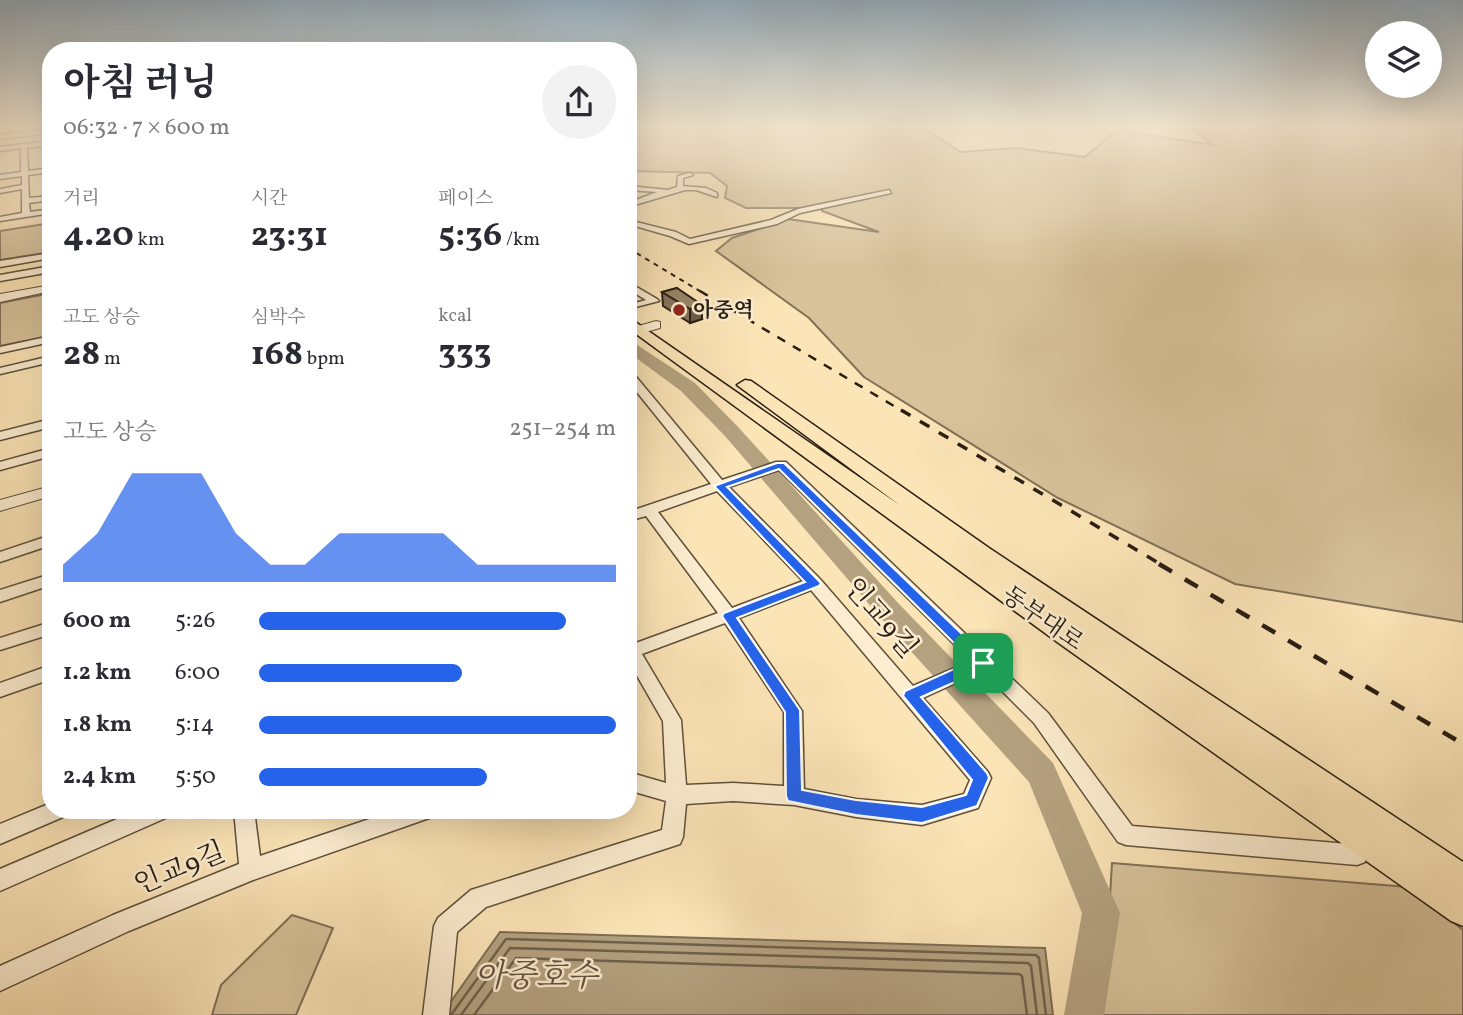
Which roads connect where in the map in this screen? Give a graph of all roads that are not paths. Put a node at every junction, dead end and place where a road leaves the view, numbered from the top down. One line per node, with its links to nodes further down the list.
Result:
1 (25, 174): 6 (street)
2 (40, 174): 6 (street)
3 (691, 175): 8 (street)
4 (0, 177): 6 (street)
5 (42, 179): 6 (street)
6 (25, 180): 9 (street); 14 (street)
7 (637, 189): 10 (street)
8 (680, 189): 10 (street); 12 (street)
9 (0, 191)
10 (666, 191): 15 (street)
11 (889, 192): 19 (street)
12 (714, 195)
13 (42, 199): 14 (street)
14 (26, 201): 17 (street)
15 (637, 202)
16 (42, 212): 17 (street)
17 (26, 215): 18 (street)
18 (0, 219)
19 (637, 224)
20 (42, 257): 21 (street)
21 (0, 264)
22 (42, 271): 23 (street)
23 (0, 278)
24 (42, 290): 25 (street)
25 (0, 298)
26 (637, 321): 66 (main road, 동부대로)
27 (637, 321): 69 (main road, 동부대로)
28 (42, 341): 29 (street)
29 (0, 350)
30 (42, 361): 31 (street)
31 (0, 370)
32 (637, 384): 37 (street, 인교9길)
33 (42, 425): 34 (street)
34 (0, 436)
35 (42, 454): 36 (street)
36 (0, 466)
37 (726, 484): 41 (street); 47 (street, 인교9길); 54 (street)
38 (42, 494): 39 (street)
39 (0, 506)
40 (42, 506): 43 (street)
41 (649, 510): 42 (street); 49 (street)
42 (637, 514)
43 (0, 518)
44 (42, 543): 45 (street)
45 (0, 557)
46 (42, 582): 48 (street)
47 (814, 583): 49 (street); 57 (street, 인교9길)
48 (0, 596)
49 (729, 616): 52 (street); 60 (street)
50 (42, 631): 51 (street)
51 (0, 644)
52 (637, 649)
53 (637, 662): 59 (street)
54 (978, 665): 57 (street); 66 (street)
55 (42, 675): 56 (street)
56 (0, 690)
57 (916, 693): 60 (street, 인교9길)
58 (637, 784): 59 (street, 인교9길)
59 (677, 795): 60 (street, 인교9길); 72 (street)
60 (794, 796)
61 (42, 816): 65 (street)
62 (140, 819): 68 (street)
63 (245, 819): 67 (street)
64 (399, 819): 67 (street, 인교9길)
65 (0, 835)
66 (1361, 837): 70 (main road, 동부대로)
67 (251, 870): 71 (street, 인교9길)
68 (0, 880)
69 (1463, 881)
70 (1463, 909)
71 (0, 979)
72 (436, 1015)

